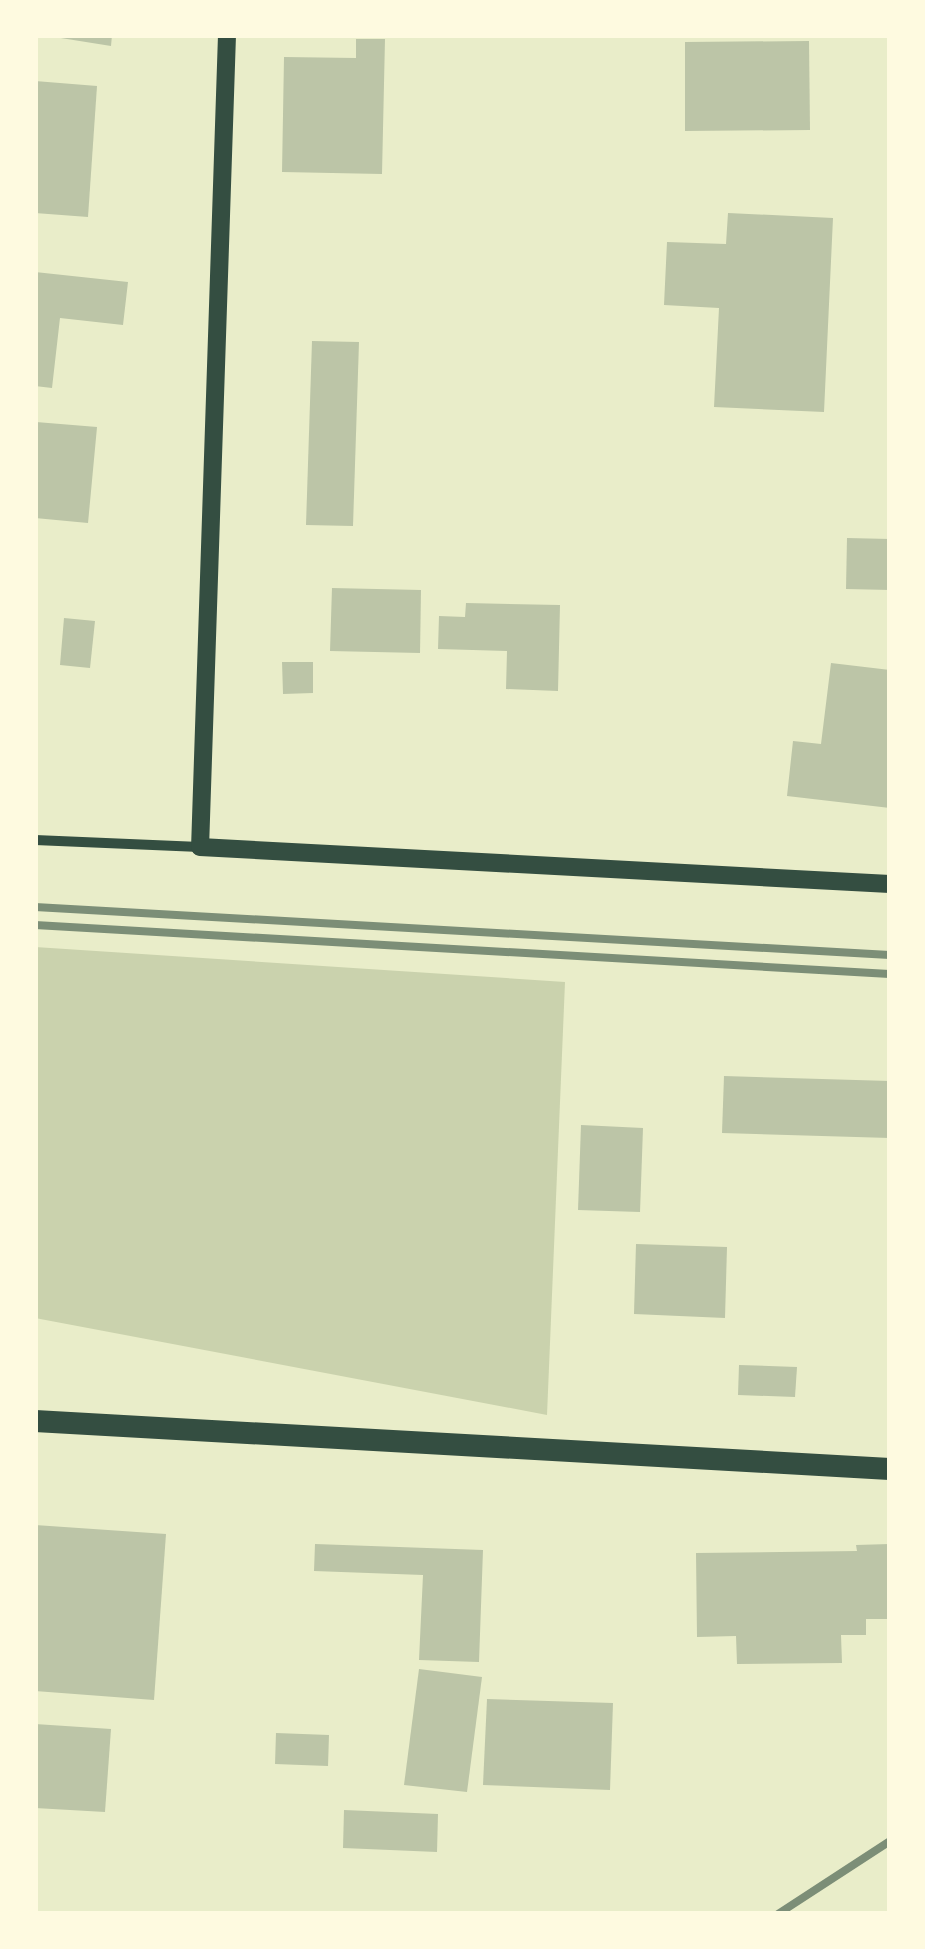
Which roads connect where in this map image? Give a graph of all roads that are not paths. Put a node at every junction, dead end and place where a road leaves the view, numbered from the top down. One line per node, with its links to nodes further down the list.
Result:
1 (227, 35): 3 (street)
2 (35, 840): 3 (street)
3 (200, 847): 4 (street)
4 (890, 884)
5 (35, 1421): 6 (main road)
6 (890, 1468)

